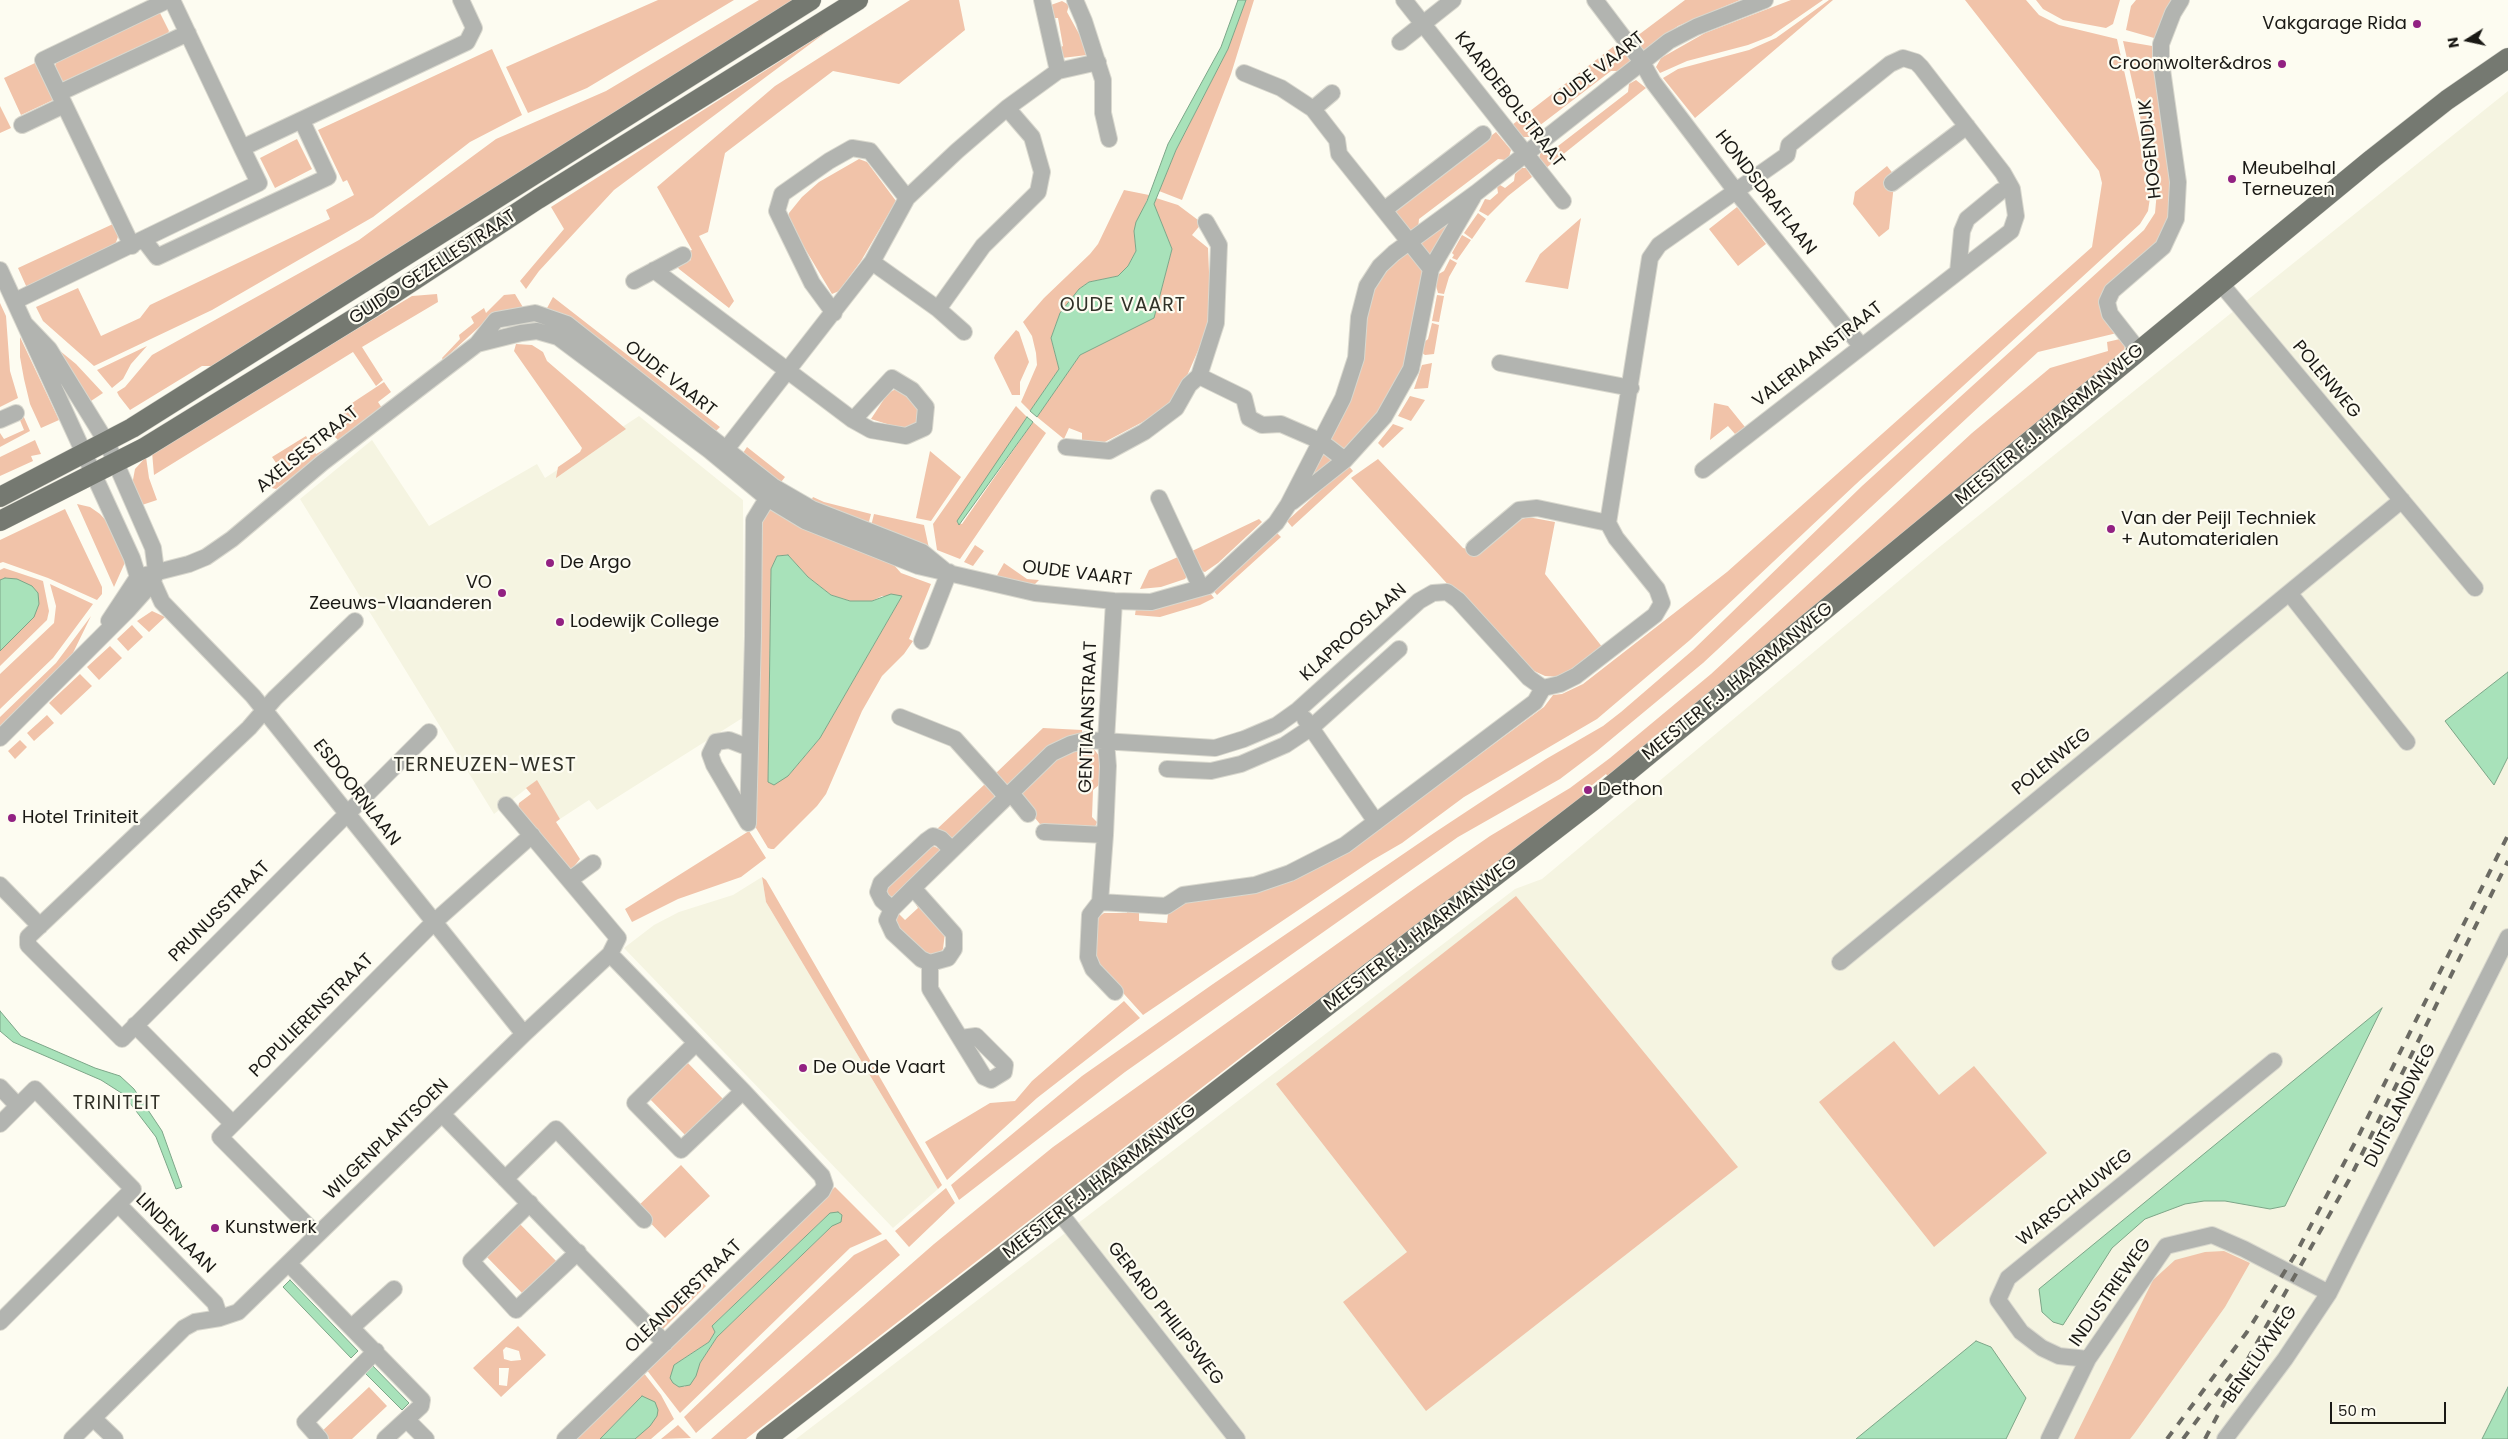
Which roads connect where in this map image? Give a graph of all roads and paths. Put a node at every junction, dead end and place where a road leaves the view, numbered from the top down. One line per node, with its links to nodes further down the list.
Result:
1 (170, 0): 13 (street); 21 (street)
2 (461, 0): 24 (street)
3 (811, 0): 67 (main road, GUIDO GEZELLESTRAAT)
4 (858, 0): 72 (main road, GUIDO GEZELLESTRAAT)
5 (1042, 0): 18 (street)
6 (1074, 0): 16 (street)
7 (1404, 0): 12 (street, KAARDEBOLSTRAAT)
8 (1453, 0): 12 (street)
9 (1595, 0): 17 (street, HONDSDRAFLAAN)
10 (1763, 0): 17 (street, OUDE VAART)
11 (2181, 0): 58 (street, HOGENDIJK)
12 (1423, 24): 14 (street); 30 (street, KAARDEBOLSTRAAT)
13 (188, 33): 21 (street); 29 (street)
14 (1400, 42)
15 (2508, 58): 48 (main road, MEESTER F.J. HAARMANWEG)
16 (1098, 62): 18 (street); 28 (street)
17 (1642, 62): 30 (street, OUDE VAART); 33 (street, HONDSDRAFLAAN)
18 (1058, 71): 22 (street)
19 (1244, 73): 23 (street)
20 (1332, 93): 23 (street)
21 (62, 99): 25 (street); 40 (street)
22 (1008, 108): 35 (street); 50 (street)
23 (1313, 109): 37 (street)
24 (302, 121): 29 (street); 40 (street)
25 (22, 125)
26 (1967, 126): 31 (street); 32 (street, VALERIAANSTRAAT); 33 (street, VALERIAANSTRAAT)
27 (1483, 134): 37 (street)
28 (1109, 139)
29 (242, 148): 40 (street)
30 (1525, 152): 34 (street, OUDE VAART); 36 (street, KAARDEBOLSTRAAT)
31 (1892, 184)
32 (2012, 189): 46 (street); 46 (street, VALERIAANSTRAAT)
33 (1735, 190): 57 (street, HONDSDRAFLAAN); 62 (street)
34 (1476, 193): 39 (street, OUDE VAART); 43 (street, OUDE VAART)
35 (907, 198): 42 (street); 52 (street)
36 (1563, 200)
37 (1384, 210): 39 (street)
38 (1206, 222): 61 (street)
39 (1408, 240): 43 (street); 66 (street, OUDE VAART)
40 (138, 243): 49 (street)
41 (683, 255): 45 (street)
42 (872, 262): 50 (street); 52 (street)
43 (1431, 269): 71 (street, OUDE VAART)
44 (0, 270): 49 (street)
45 (654, 270): 47 (street); 60 (street)
46 (1958, 272): 57 (street, VALERIAANSTRAAT)
47 (634, 280)
48 (2222, 285): 58 (main road, MEESTER F.J. HAARMANWEG); 78 (street, POLENWEG)
49 (15, 301): 53 (street)
50 (938, 308): 55 (street)
51 (535, 313): 56 (street, AXELSESTRAAT); 69 (street, OUDE VAART)
52 (834, 313): 60 (street)
53 (25, 324): 67 (street); 70 (street)
54 (537, 331): 56 (street, AXELSESTRAAT); 69 (street, OUDE VAART)
55 (964, 332)
56 (477, 344): 85 (street, AXELSESTRAAT)
57 (1861, 346): 73 (street, VALERIAANSTRAAT)
58 (2138, 351): 141 (main road, MEESTER F.J. HAARMANWEG)
59 (1500, 363): 62 (street)
60 (788, 372): 65 (street); 69 (street)
61 (1199, 376): 66 (street); 68 (street)
62 (1631, 388): 81 (street)
63 (16, 412): 64 (street)
64 (0, 420)
65 (853, 420)
66 (1320, 441): 71 (street); 79 (street, OUDE VAART)
67 (107, 442): 70 (main road, GUIDO GEZELLESTRAAT); 72 (street)
68 (1066, 448)
69 (723, 453): 75 (street, OUDE VAART)
70 (84, 454): 74 (street); 76 (main road, GUIDO GEZELLESTRAAT)
71 (1345, 460): 79 (street, OUDE VAART)
72 (116, 462): 74 (main road, GUIDO GEZELLESTRAAT); 85 (street)
73 (1703, 470)
74 (93, 474): 80 (main road, GUIDO GEZELLESTRAAT); 84 (street)
75 (771, 493): 83 (street, OUDE VAART); 103 (street)
76 (0, 497)
77 (1159, 498): 86 (street)
78 (2402, 500): 87 (street, POLENWEG); 88 (street, POLENWEG)
79 (1288, 505): 86 (street, OUDE VAART)
80 (0, 521)
81 (1608, 523): 82 (street); 94 (street)
82 (1474, 548)
83 (947, 572): 89 (street, OUDE VAART); 91 (street)
84 (138, 577): 85 (street); 92 (street)
85 (155, 577): 92 (street); 95 (street, ESDOORNLAAN)
86 (1201, 588): 89 (street, OUDE VAART)
87 (2475, 588)
88 (2290, 594): 102 (street); 124 (street, POLENWEG)
89 (1114, 601): 101 (street, GENTIAANSTRAAT)
90 (355, 621): 95 (street)
91 (922, 641)
92 (96, 643): 100 (street)
93 (1399, 650): 98 (street)
94 (1543, 688): 96 (street, KLAPROOSLAAN); 109 (street)
95 (264, 710): 107 (street, ESDOORNLAAN); 121 (street)
96 (1298, 710): 98 (street); 101 (street, KLAPROOSLAAN)
97 (900, 717): 105 (street)
98 (1312, 727): 104 (street); 109 (street)
99 (429, 732): 107 (street, PRUNUSSTRAAT)
100 (0, 738)
101 (1106, 741): 105 (street, KLAPROOSLAAN); 112 (street, GENTIAANSTRAAT)
102 (2407, 742)
103 (750, 748)
104 (1167, 769)
105 (1009, 795): 108 (street); 113 (street, KLAPROOSLAAN)
106 (506, 805): 111 (street)
107 (347, 814): 120 (street, ESDOORNLAAN); 127 (street, PRUNUSSTRAAT)
108 (1028, 814)
109 (1376, 822): 118 (street)
110 (1044, 832): 112 (street)
111 (532, 835): 115 (street); 120 (street, POPULIERENSTRAAT)
112 (1105, 835): 118 (street, GENTIAANSTRAAT)
113 (952, 850): 117 (street, KLAPROOSLAAN); 119 (street)
114 (593, 863): 115 (street)
115 (571, 879): 123 (street)
116 (0, 885): 121 (street)
117 (913, 888): 119 (street, KLAPROOSLAAN); 125 (street)
118 (1100, 902): 126 (street, GENTIAANSTRAAT)
119 (892, 909): 125 (street)
120 (433, 923): 128 (street, ESDOORNLAAN); 137 (street, POPULIERENSTRAAT)
121 (40, 926): 127 (street, PRUNUSSTRAAT)
122 (2508, 937): 147 (street, DUITSLANDWEG)
123 (610, 954): 128 (street, WILGENPLANTSOEN); 130 (street)
124 (1840, 962)
125 (930, 963): 129 (street)
126 (1115, 992)
127 (135, 1025): 137 (street)
128 (524, 1034): 135 (street, WILGENPLANTSOEN)
129 (961, 1038)
130 (696, 1043): 133 (street); 133 (street)
131 (2274, 1061): 153 (street, WARSCHAUWEG)
132 (0, 1087): 134 (street)
133 (742, 1091): 151 (street, OLEANDERSTRAAT)
134 (18, 1106): 136 (street); 140 (street, LINDENLAAN)
135 (442, 1114): 138 (street); 143 (street, WILGENPLANTSOEN)
136 (0, 1124)
137 (233, 1124): 143 (street, POPULIERENSTRAAT)
138 (505, 1179): 139 (street); 142 (street)
139 (530, 1203): 144 (street); 144 (street)
140 (118, 1204): 148 (street, LINDENLAAN); 149 (street)
141 (1060, 1213): 162 (main road, MEESTER F.J. HAARMANWEG); 163 (street, GERARD PHILIPSWEG)
142 (644, 1220)
143 (317, 1235): 145 (street, WILGENPLANTSOEN)
144 (578, 1252): 151 (street)
145 (289, 1264): 148 (street, WILGENPLANTSOEN); 150 (street)
146 (394, 1288): 150 (street)
147 (2329, 1293): 153 (street, INDUSTRIEWEG); 165 (street, BENELUXWEG)
148 (220, 1318): 154 (street, WILGENPLANTSOEN)
149 (0, 1322)
150 (352, 1328): 152 (street)
151 (665, 1343): 161 (street, OLEANDERSTRAAT)
152 (376, 1351): 155 (street); 158 (street)
153 (2088, 1359): 164 (street, INDUSTRIEWEG)
154 (93, 1418): 156 (street, WILGENPLANTSOEN); 157 (street)
155 (407, 1420): 159 (street); 160 (street)
156 (72, 1439)
157 (115, 1439)
158 (320, 1439)
159 (385, 1439)
160 (426, 1439)
161 (565, 1439)
162 (766, 1439)
163 (1237, 1439)
164 (2049, 1439)
165 (2225, 1439)

